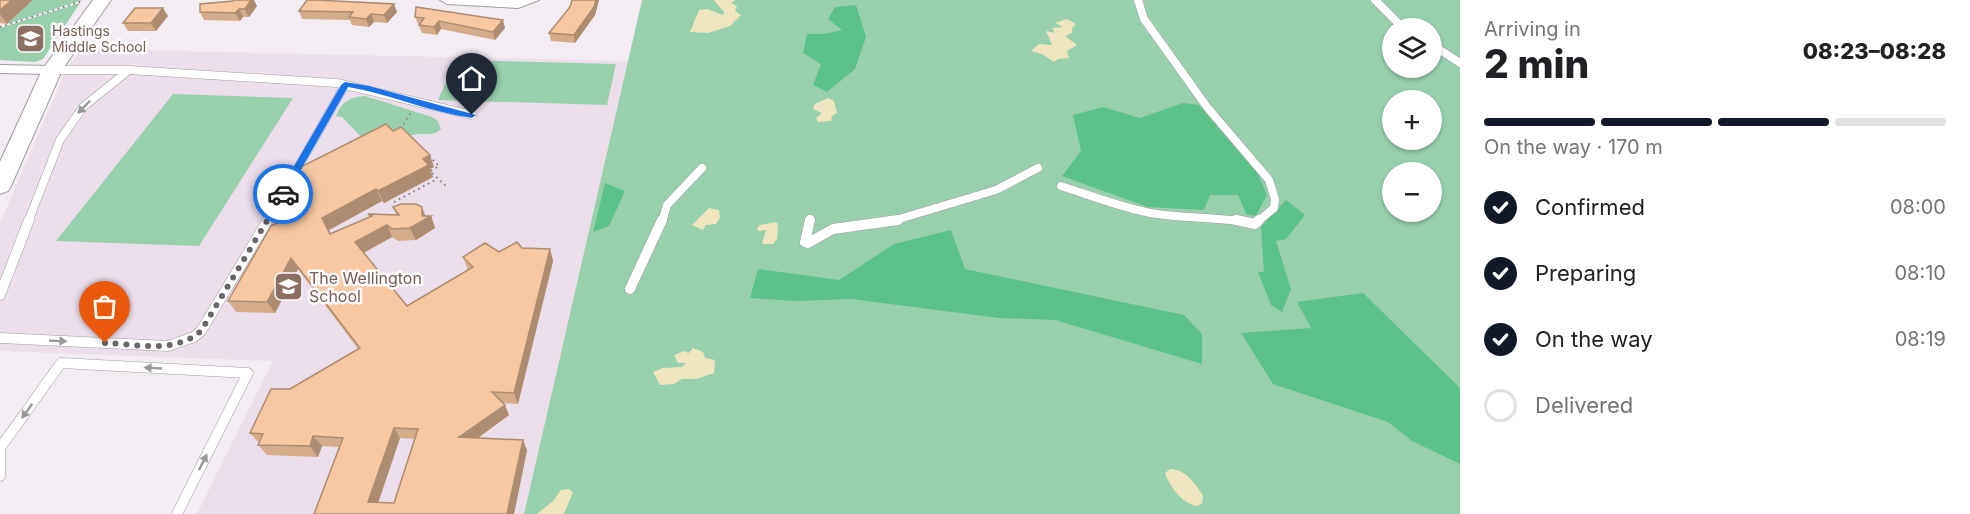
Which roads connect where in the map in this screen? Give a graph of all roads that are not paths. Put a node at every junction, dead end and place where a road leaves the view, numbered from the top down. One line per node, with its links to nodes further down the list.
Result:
1 (102, 0): 10 (main road)
2 (447, 0): 3 (street)
3 (532, 0)
4 (1138, 0): 17 (lane)
5 (1375, 0): 6 (lane)
6 (1393, 18)
7 (1442, 51): 8 (lane)
8 (1460, 63)
9 (0, 69): 10 (street)
10 (52, 70): 11 (lane); 16 (main road)
11 (129, 70): 12 (lane); 20 (lane, one-way to 20)
12 (345, 85): 13 (lane); 21 (lane, one-way to 12)
13 (472, 115)
14 (702, 168): 19 (lane)
15 (1038, 168): 18 (lane)
16 (0, 186)
17 (1060, 186)
18 (810, 219)
19 (630, 289)
20 (0, 295)
21 (0, 338)
22 (0, 448): 23 (lane); 24 (lane, one-way to 22)
23 (0, 476)
24 (177, 514)

